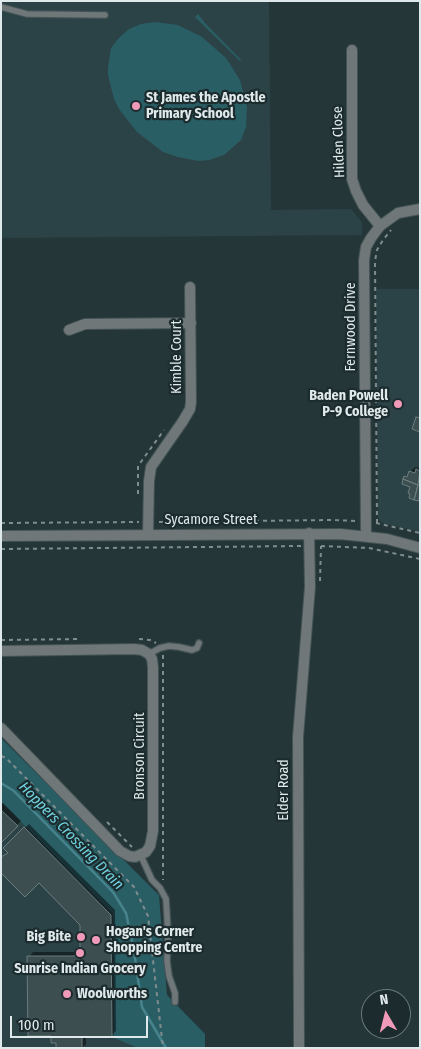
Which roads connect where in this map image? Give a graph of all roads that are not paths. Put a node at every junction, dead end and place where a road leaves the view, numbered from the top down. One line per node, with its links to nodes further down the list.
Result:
1 (1, 8): 2 (lane)
2 (105, 15)
3 (352, 50): 5 (street, Hilden Close)
4 (420, 209): 5 (street, Fernwood Drive)
5 (380, 226): 12 (street, Fernwood Drive)
6 (190, 287): 7 (street, Kimble Court)
7 (191, 323): 8 (street); 10 (street, Kimble Court)
8 (69, 330)
9 (309, 533): 10 (street, Sycamore Street); 12 (street, Sycamore Street); 20 (street, Elder Road)
10 (148, 534): 11 (street, Sycamore Street)
11 (1, 536)
12 (366, 536): 13 (street, Sycamore Street)
13 (420, 548)
14 (199, 643): 16 (lane)
15 (1, 651): 16 (street)
16 (149, 654): 18 (street, Bronson Circuit)
17 (1, 728): 18 (street)
18 (141, 856): 19 (lane)
19 (175, 1002)
20 (299, 1048)

